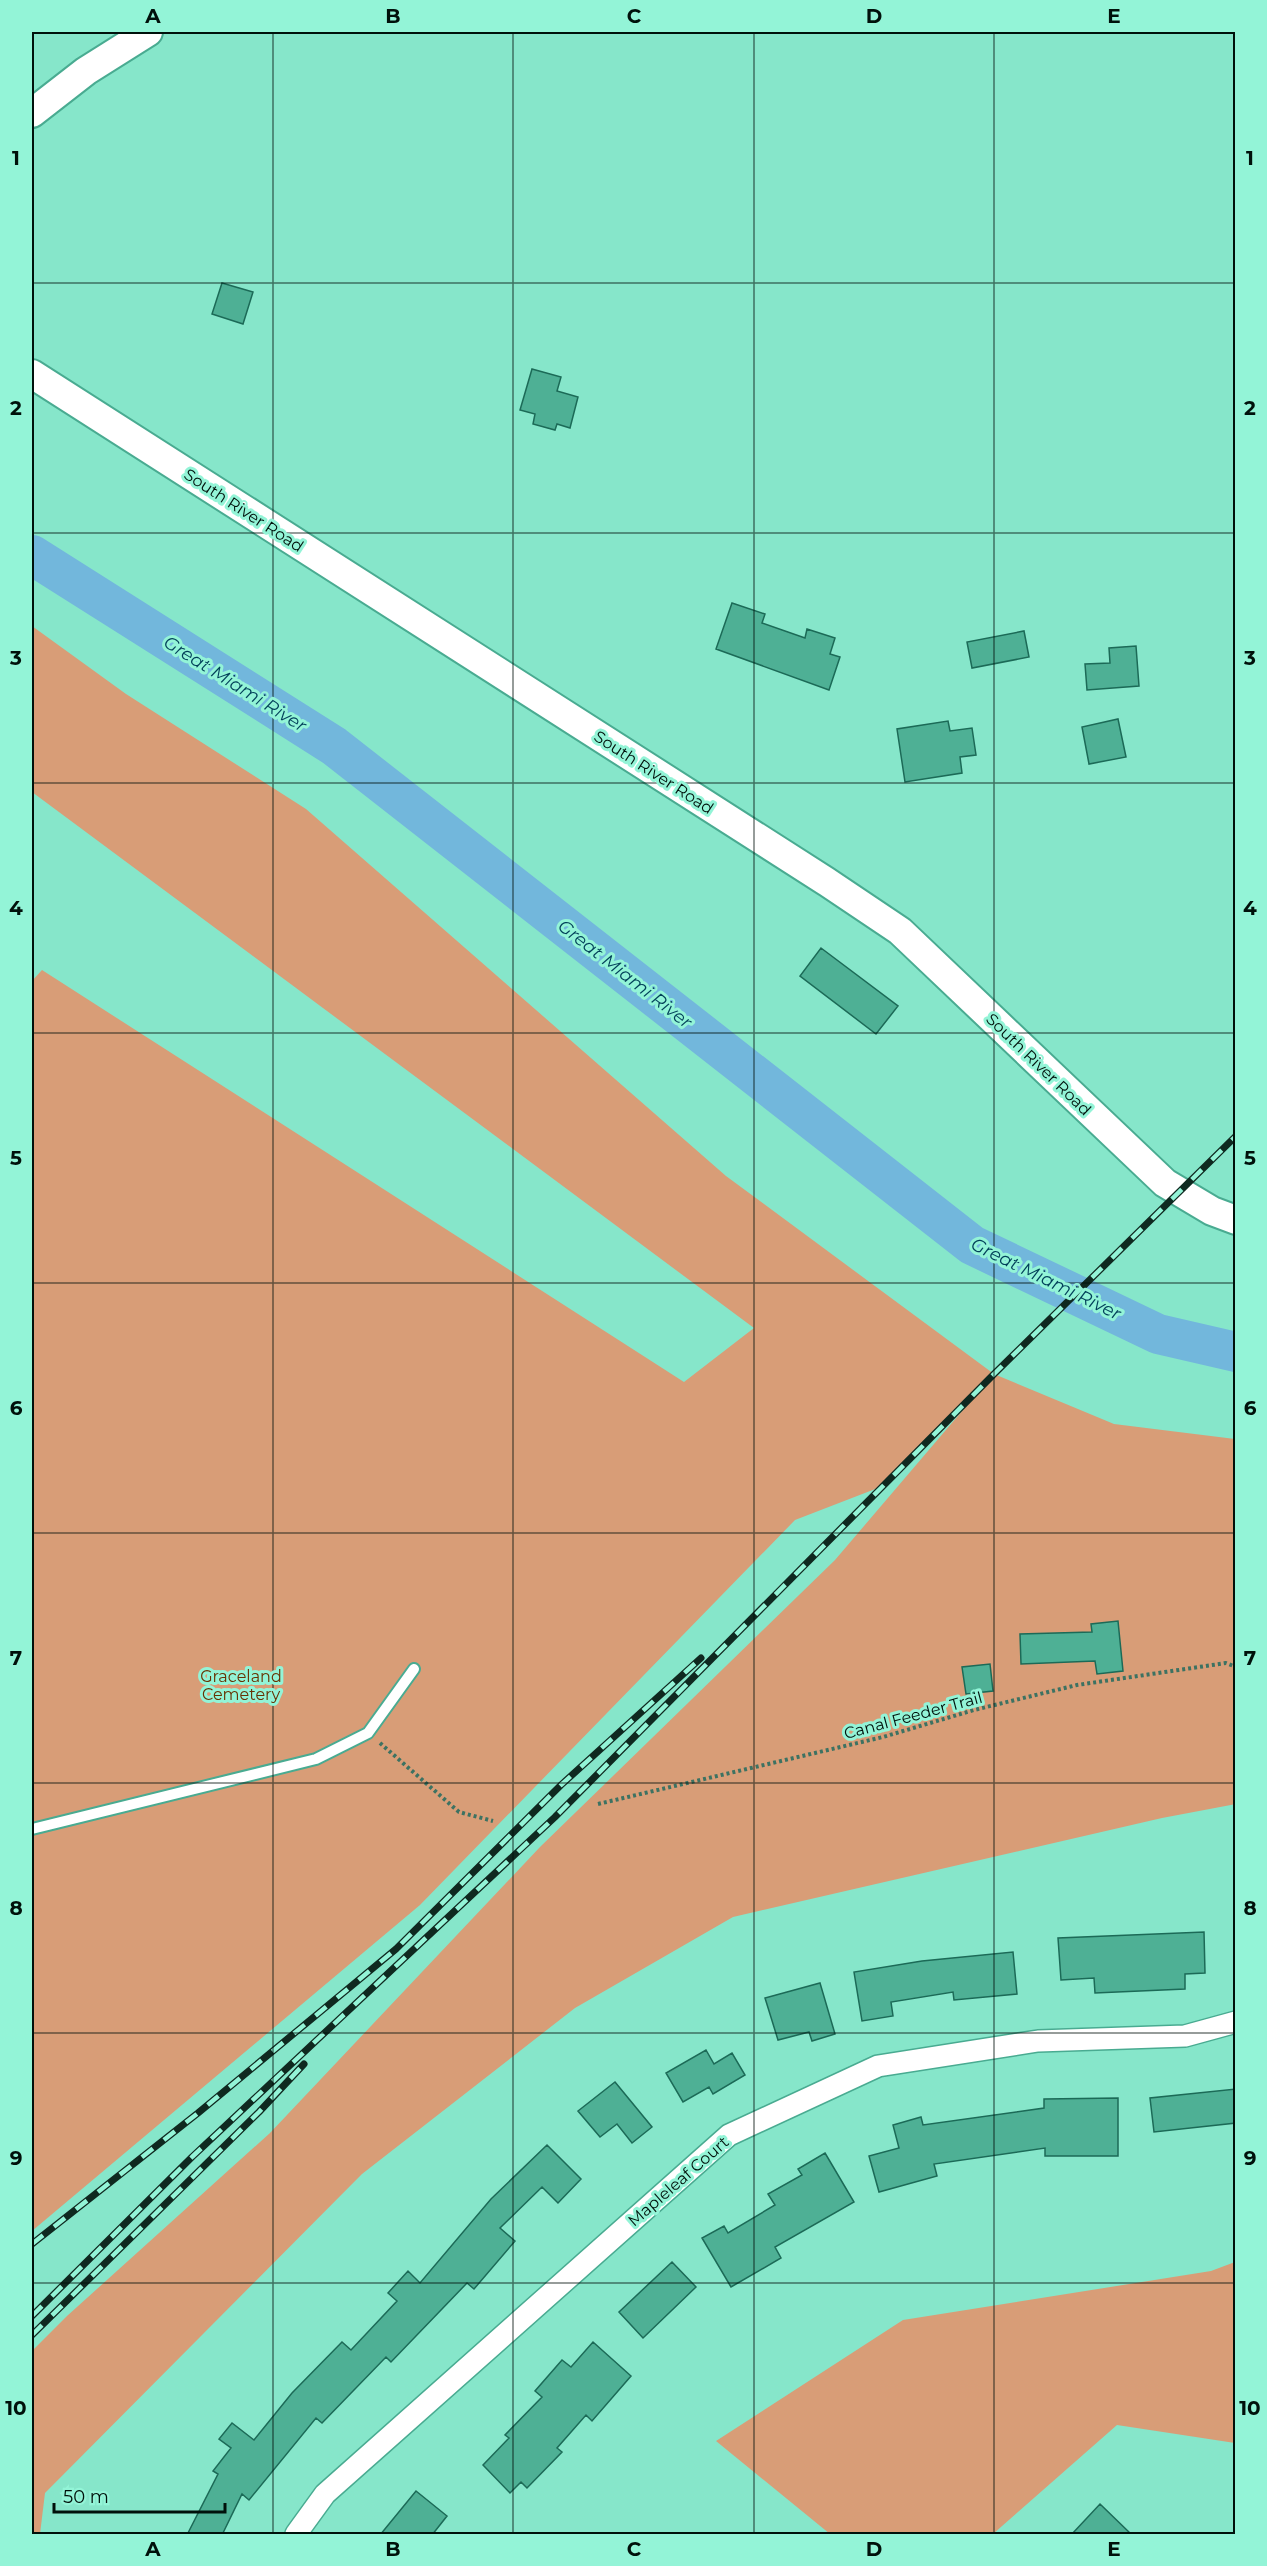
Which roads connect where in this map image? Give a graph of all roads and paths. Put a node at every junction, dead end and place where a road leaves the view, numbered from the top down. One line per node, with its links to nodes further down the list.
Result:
1 (148, 32): 2 (street)
2 (32, 113)
3 (32, 374): 4 (street, South River Road)
4 (1236, 1220)
5 (1236, 1667): 8 (path, Canal Feeder Trail)
6 (414, 1669): 7 (lane)
7 (368, 1733): 9 (path); 10 (lane)
8 (598, 1804)
9 (493, 1821)
10 (32, 1829)
11 (1236, 2022): 12 (street, Mapleleaf Court)
12 (296, 2535)

